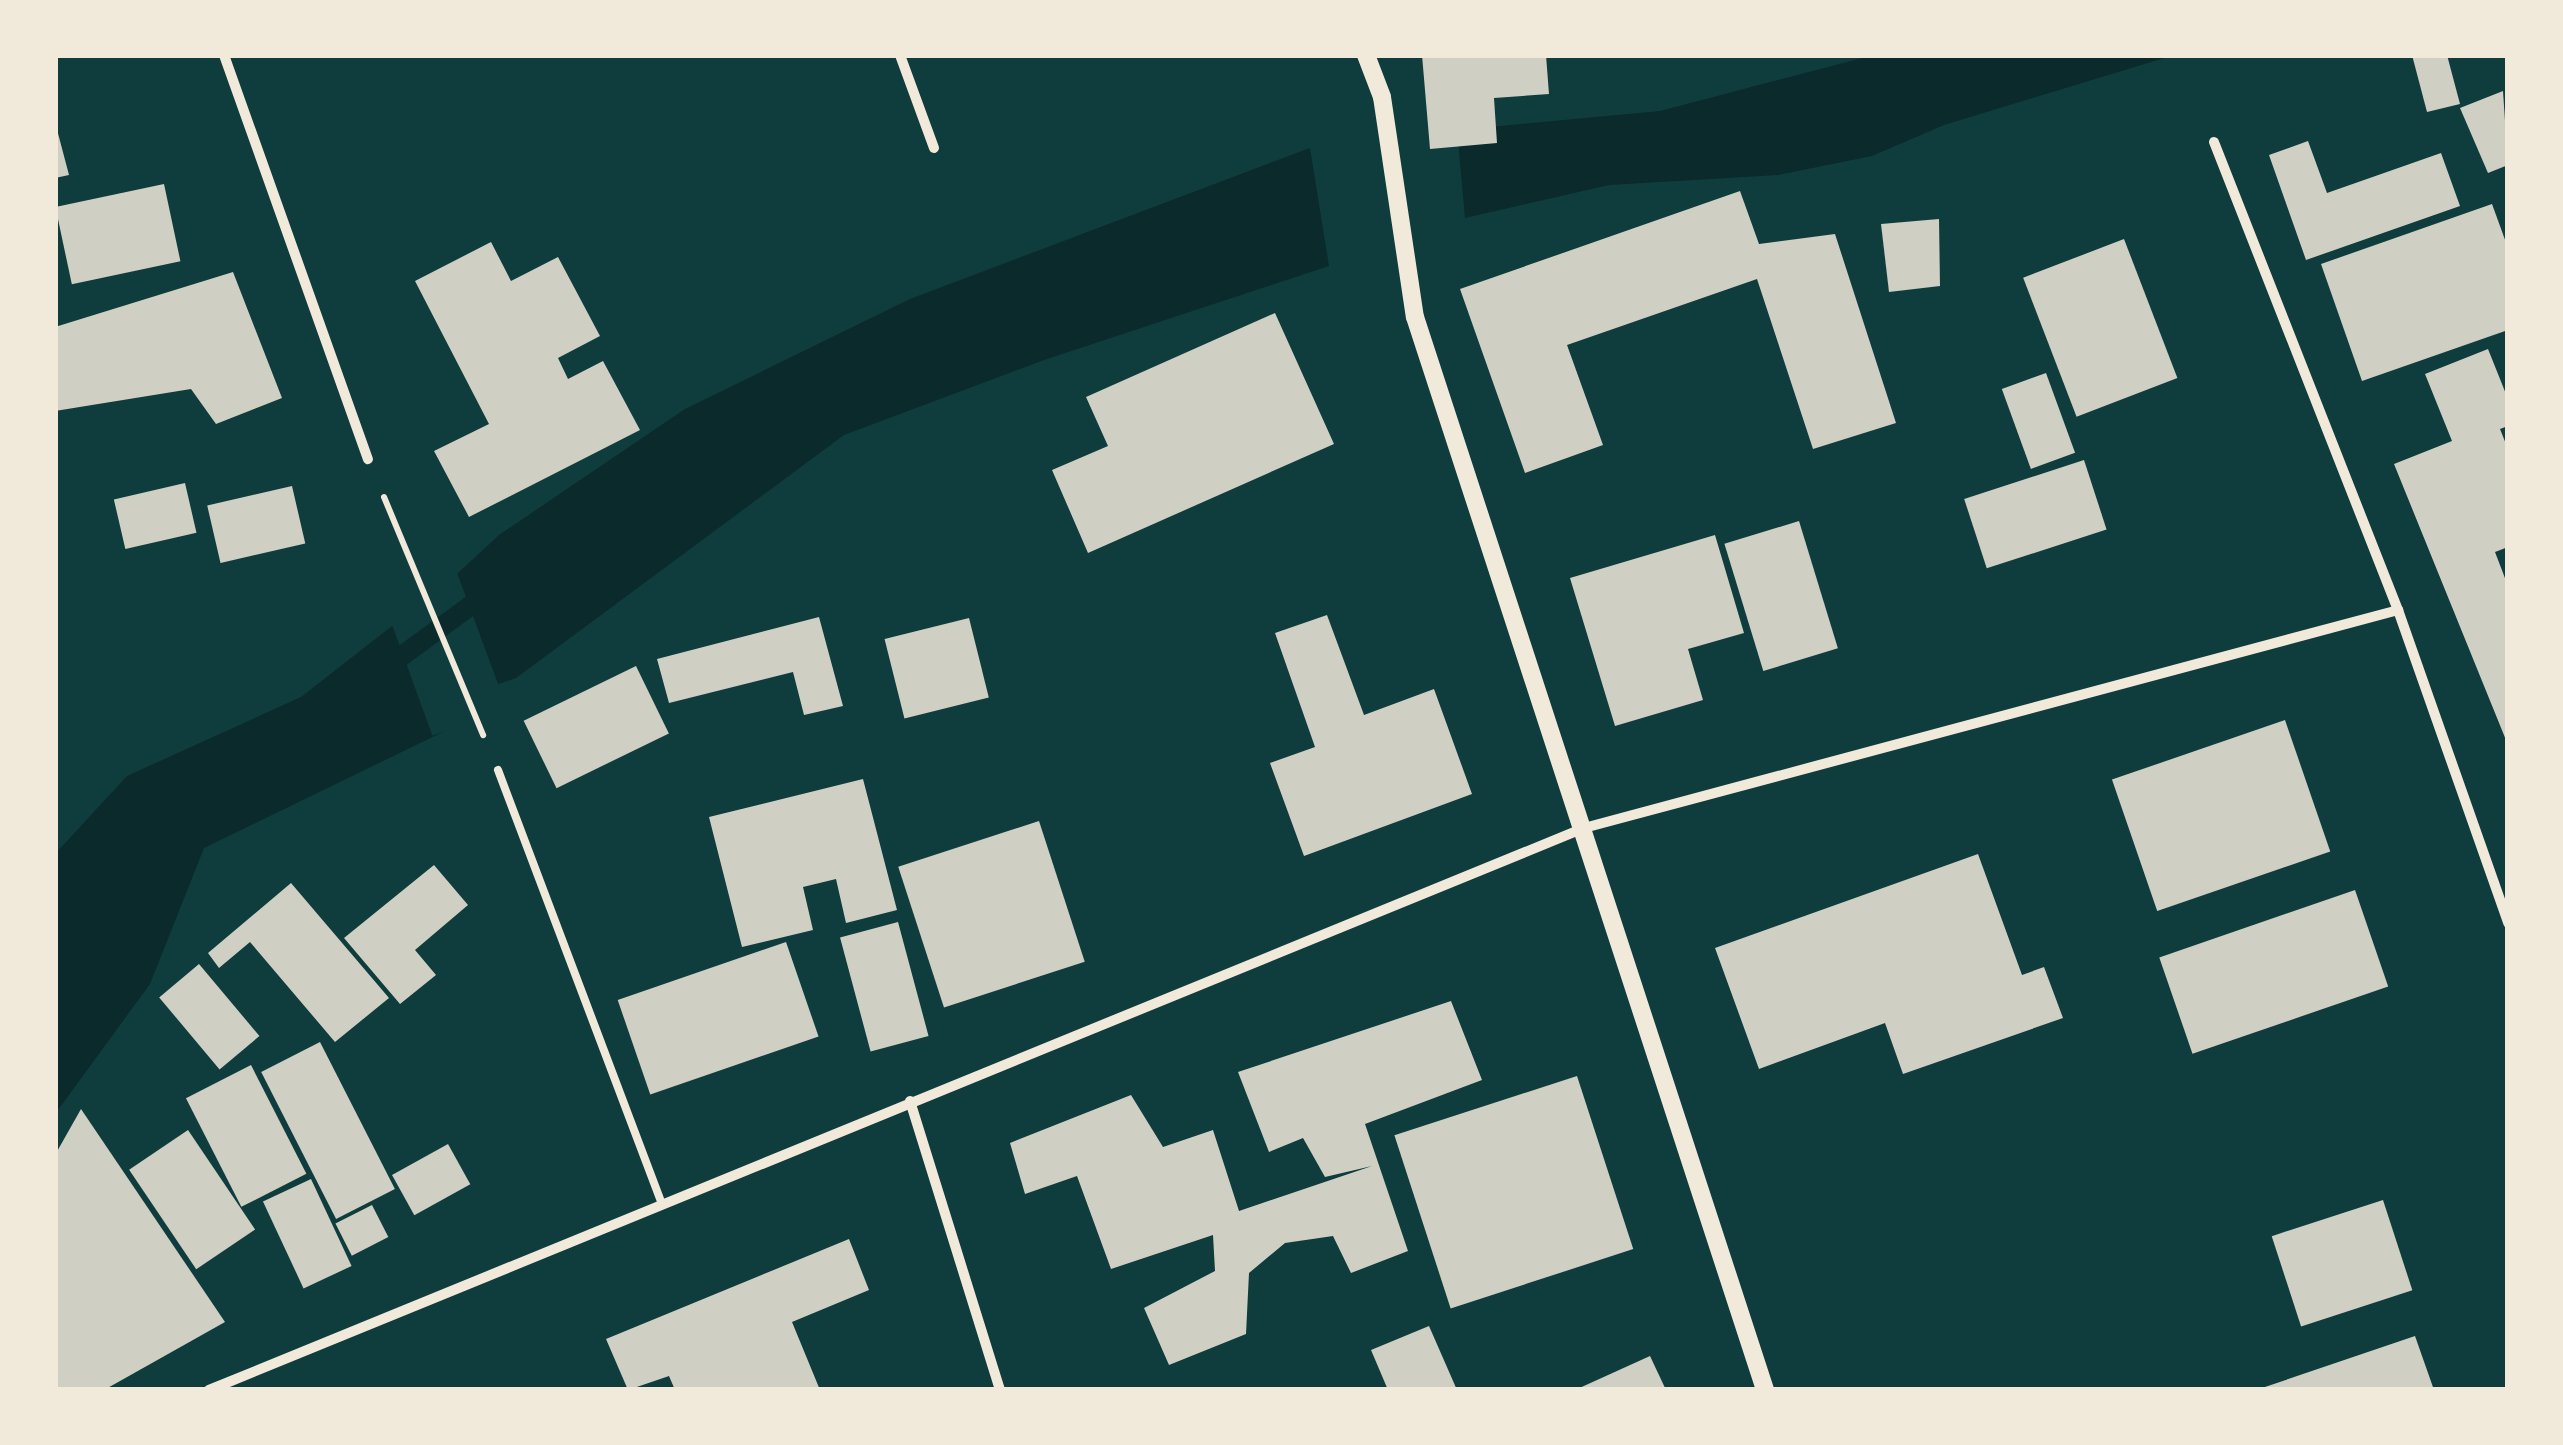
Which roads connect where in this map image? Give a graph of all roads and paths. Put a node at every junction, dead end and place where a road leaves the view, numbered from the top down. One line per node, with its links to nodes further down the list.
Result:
1 (224, 55): 6 (street)
2 (900, 55): 5 (street)
3 (1366, 55): 10 (street)
4 (2214, 142): 7 (street)
5 (934, 148)
6 (368, 459): 8 (path)
7 (2398, 610): 10 (street); 11 (street)
8 (476, 716)
9 (498, 770): 13 (lane)
10 (1584, 828): 12 (street); 17 (street)
11 (2508, 924)
12 (910, 1101): 13 (street); 16 (street)
13 (662, 1204): 14 (street)
14 (240, 1385): 15 (street)
15 (208, 1390)
16 (1000, 1390)
17 (1765, 1390)

